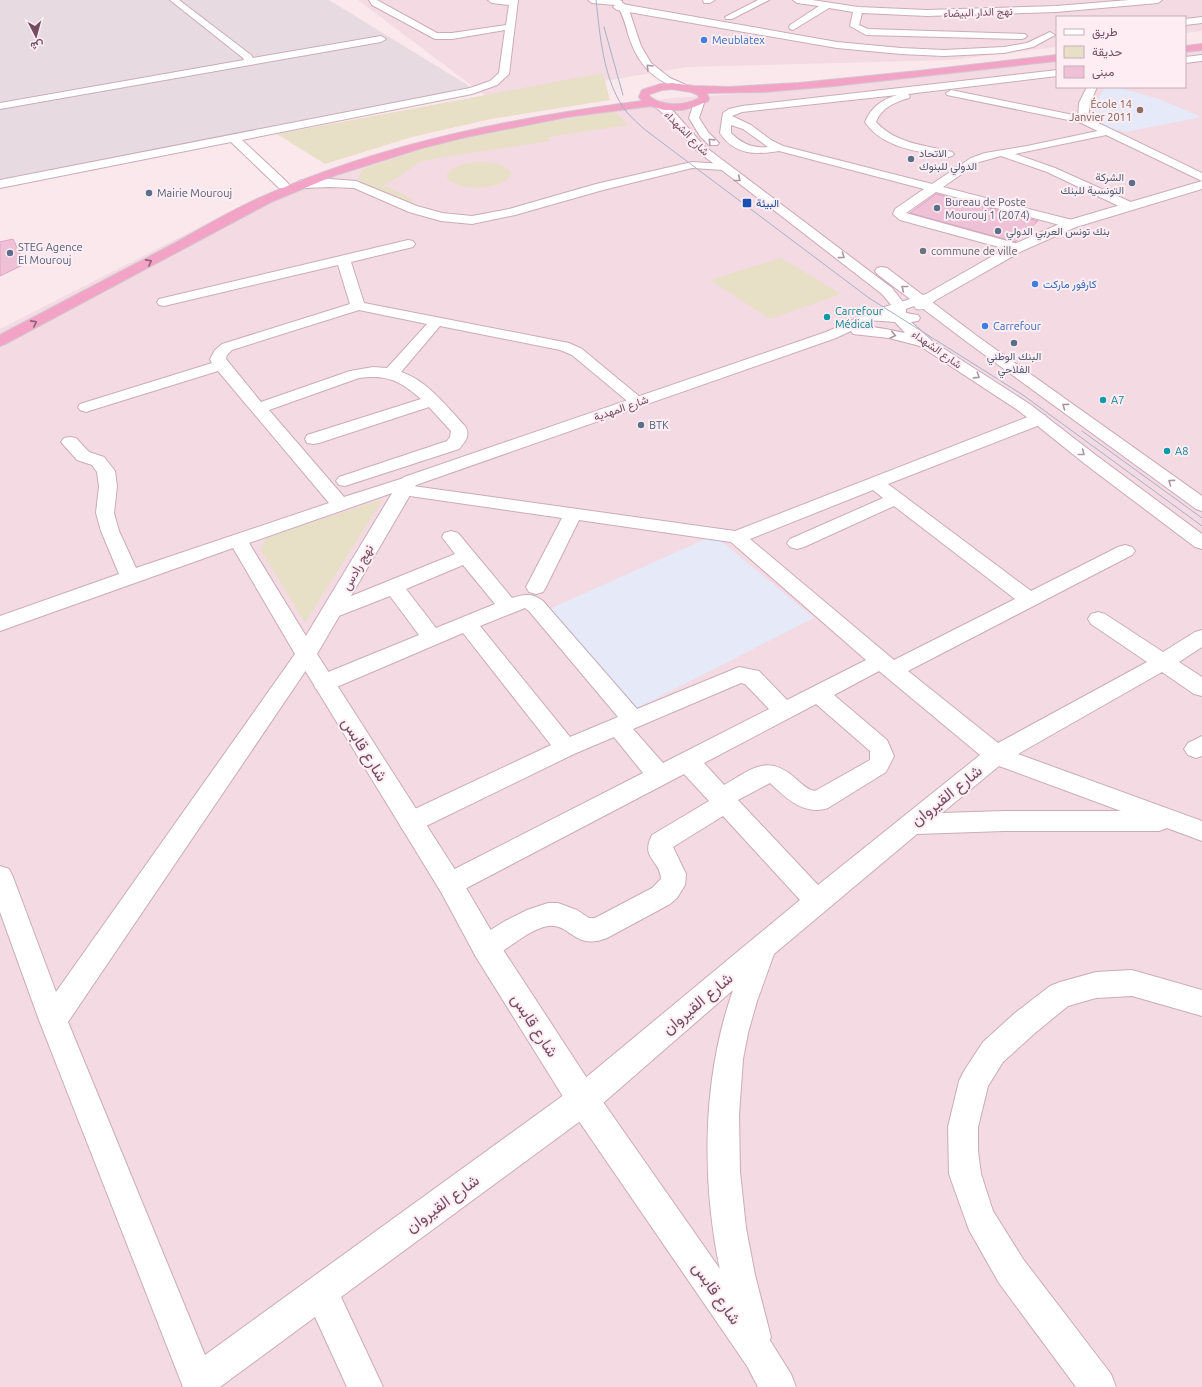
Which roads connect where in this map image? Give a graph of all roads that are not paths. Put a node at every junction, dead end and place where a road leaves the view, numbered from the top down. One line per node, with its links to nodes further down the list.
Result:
1 (174, 0): 34 (street)
2 (373, 0): 21 (street)
3 (492, 0): 10 (street)
4 (592, 0): 12 (street)
5 (765, 0): 17 (street)
6 (797, 0): 11 (street, نهج الدار البيضاء)
7 (1036, 0): 14 (street)
8 (1106, 0): 13 (street)
9 (1158, 0): 13 (street, نهج الدار البيضاء)
10 (513, 2): 21 (street)
11 (826, 3): 15 (street, نهج الدار البيضاء); 22 (street)
12 (619, 4): 18 (street); 28 (street); 37 (street, one-way to 12)
13 (1116, 5): 14 (street, نهج الدار البيضاء)
14 (1053, 9): 15 (street, نهج الدار البيضاء); 16 (street)
15 (858, 10): 24 (street)
16 (1062, 16)
17 (729, 17)
18 (618, 19)
19 (1202, 20): 20 (street)
20 (1186, 22)
21 (510, 27): 48 (street)
22 (793, 27)
23 (1054, 35): 24 (street); 28 (street)
24 (1014, 36): 28 (street)
25 (381, 39): 34 (street)
26 (1202, 41): 27 (highway)
27 (1186, 43)
28 (1030, 45)
29 (1202, 47): 30 (highway)
30 (1186, 49)
31 (1056, 58): 39 (highway)
32 (1200, 59): 33 (street)
33 (1186, 60)
34 (248, 62): 44 (street)
35 (1056, 64): 43 (highway)
36 (1056, 73): 40 (street)
37 (682, 87): 39 (highway); 41 (highway)
38 (1091, 88): 46 (street)
39 (694, 89): 43 (highway)
40 (916, 92): 42 (street); 46 (street)
41 (652, 94): 43 (highway); 49 (street, شارع الشهداء); 53 (highway); 59 (highway)
42 (889, 96): 45 (street); 51 (street)
43 (701, 101): 69 (street, شارع الشهداء, one-way to 43)
44 (0, 106)
45 (727, 119): 50 (street); 50 (street)
46 (1083, 120): 47 (street)
47 (1108, 132): 52 (street); 56 (street)
48 (234, 138): 57 (street); 59 (street)
49 (700, 148): 54 (street); 55 (street, شارع الشهداء)
50 (779, 148): 62 (street)
51 (948, 154)
52 (999, 154): 62 (street); 63 (street)
53 (356, 165): 58 (highway); 60 (street)
54 (692, 165): 55 (street); 60 (street)
55 (724, 167): 72 (street, شارع الشهداء, one-way to 72)
56 (1202, 178)
57 (0, 184)
58 (303, 184): 60 (street); 77 (highway, one-way to 58)
59 (283, 185): 65 (highway)
60 (356, 185)
61 (1202, 185): 63 (street)
62 (933, 187): 64 (street); 67 (street)
63 (1128, 206): 64 (street)
64 (1071, 224): 67 (street)
65 (161, 242)
66 (408, 244): 68 (street)
67 (1017, 248): 69 (street)
68 (343, 259): 70 (street); 71 (street)
69 (925, 300): 72 (street); 76 (street, شارع الشهداء)
70 (164, 302)
71 (358, 306): 73 (street); 79 (street)
72 (899, 312): 74 (street); 75 (street); 76 (street); 78 (street, شارع الشهداء)
73 (437, 321): 80 (street); 82 (street)
74 (858, 331): 75 (street); 78 (street, one-way to 78)
75 (831, 335): 82 (street, شارع المهدية)
76 (972, 339): 93 (street, شارع الشهداء, one-way to 76)
77 (0, 341)
78 (928, 344): 85 (street, شارع الشهداء, one-way to 85)
79 (221, 365): 83 (street); 84 (street)
80 (391, 373): 81 (street); 84 (street)
81 (432, 402): 86 (street); 88 (street)
82 (638, 402): 90 (street, شارع المهدية)
83 (86, 407)
84 (259, 408): 92 (street)
85 (1039, 418): 89 (street); 99 (street, شارع الشهداء, one-way to 99)
86 (313, 439)
87 (70, 442): 102 (street)
88 (345, 481)
89 (875, 483): 91 (street); 96 (street)
90 (407, 486): 92 (street, شارع المهدية); 94 (street); 107 (street, نهج رادس)
91 (896, 499): 98 (street); 105 (street)
92 (340, 504): 97 (street, شارع المهدية)
93 (1202, 505)
94 (573, 514): 96 (street); 104 (street)
95 (451, 537): 101 (street)
96 (737, 537): 115 (street)
97 (238, 540): 102 (street, شارع المهدية); 113 (street, شارع قابس)
98 (797, 543)
99 (1202, 543)
100 (1124, 551): 105 (street)
101 (467, 556): 103 (street); 106 (street)
102 (130, 577): 110 (street, شارع المهدية)
103 (393, 586): 107 (street); 111 (street)
104 (536, 587)
105 (1030, 600): 115 (street)
106 (508, 606): 109 (street); 120 (street)
107 (331, 612): 113 (street, نهج رادس)
108 (1098, 619): 114 (street)
109 (466, 623): 111 (street); 121 (street)
110 (0, 624)
111 (430, 637): 116 (street)
112 (1202, 637): 114 (street, شارع القيروان)
113 (306, 654): 116 (street, شارع قابس); 136 (street, نهج رادس)
114 (1163, 662): 117 (street); 122 (street, شارع القيروان)
115 (887, 665): 118 (street); 122 (street)
116 (324, 683): 127 (street, شارع قابس)
117 (1202, 688)
118 (818, 693): 119 (street); 125 (street)
119 (785, 711): 120 (street); 123 (street)
120 (625, 723): 121 (street); 124 (street)
121 (566, 748): 127 (street)
122 (996, 755): 126 (street); 128 (street, شارع القيروان)
123 (687, 761): 124 (street); 125 (street)
124 (659, 775): 131 (street)
125 (723, 800): 132 (street); 134 (street)
126 (1174, 821): 128 (street); 129 (street)
127 (411, 822): 131 (street, شارع قابس)
128 (910, 824): 132 (street, شارع القيروان)
129 (1202, 831)
130 (0, 877): 136 (street)
131 (450, 884): 134 (street, شارع قابس)
132 (817, 902): 133 (street, شارع القيروان)
133 (763, 947): 137 (street, شارع القيروان); 139 (street)
134 (486, 948): 137 (street, شارع قابس)
135 (1202, 1003): 143 (street)
136 (53, 1020): 140 (street)
137 (583, 1100): 138 (street, شارع القيروان); 139 (street, شارع قابس)
138 (321, 1291): 140 (street, شارع القيروان); 141 (street)
139 (759, 1354): 142 (street, شارع قابس)
140 (200, 1384)
141 (365, 1387)
142 (778, 1387)
143 (1098, 1387)

